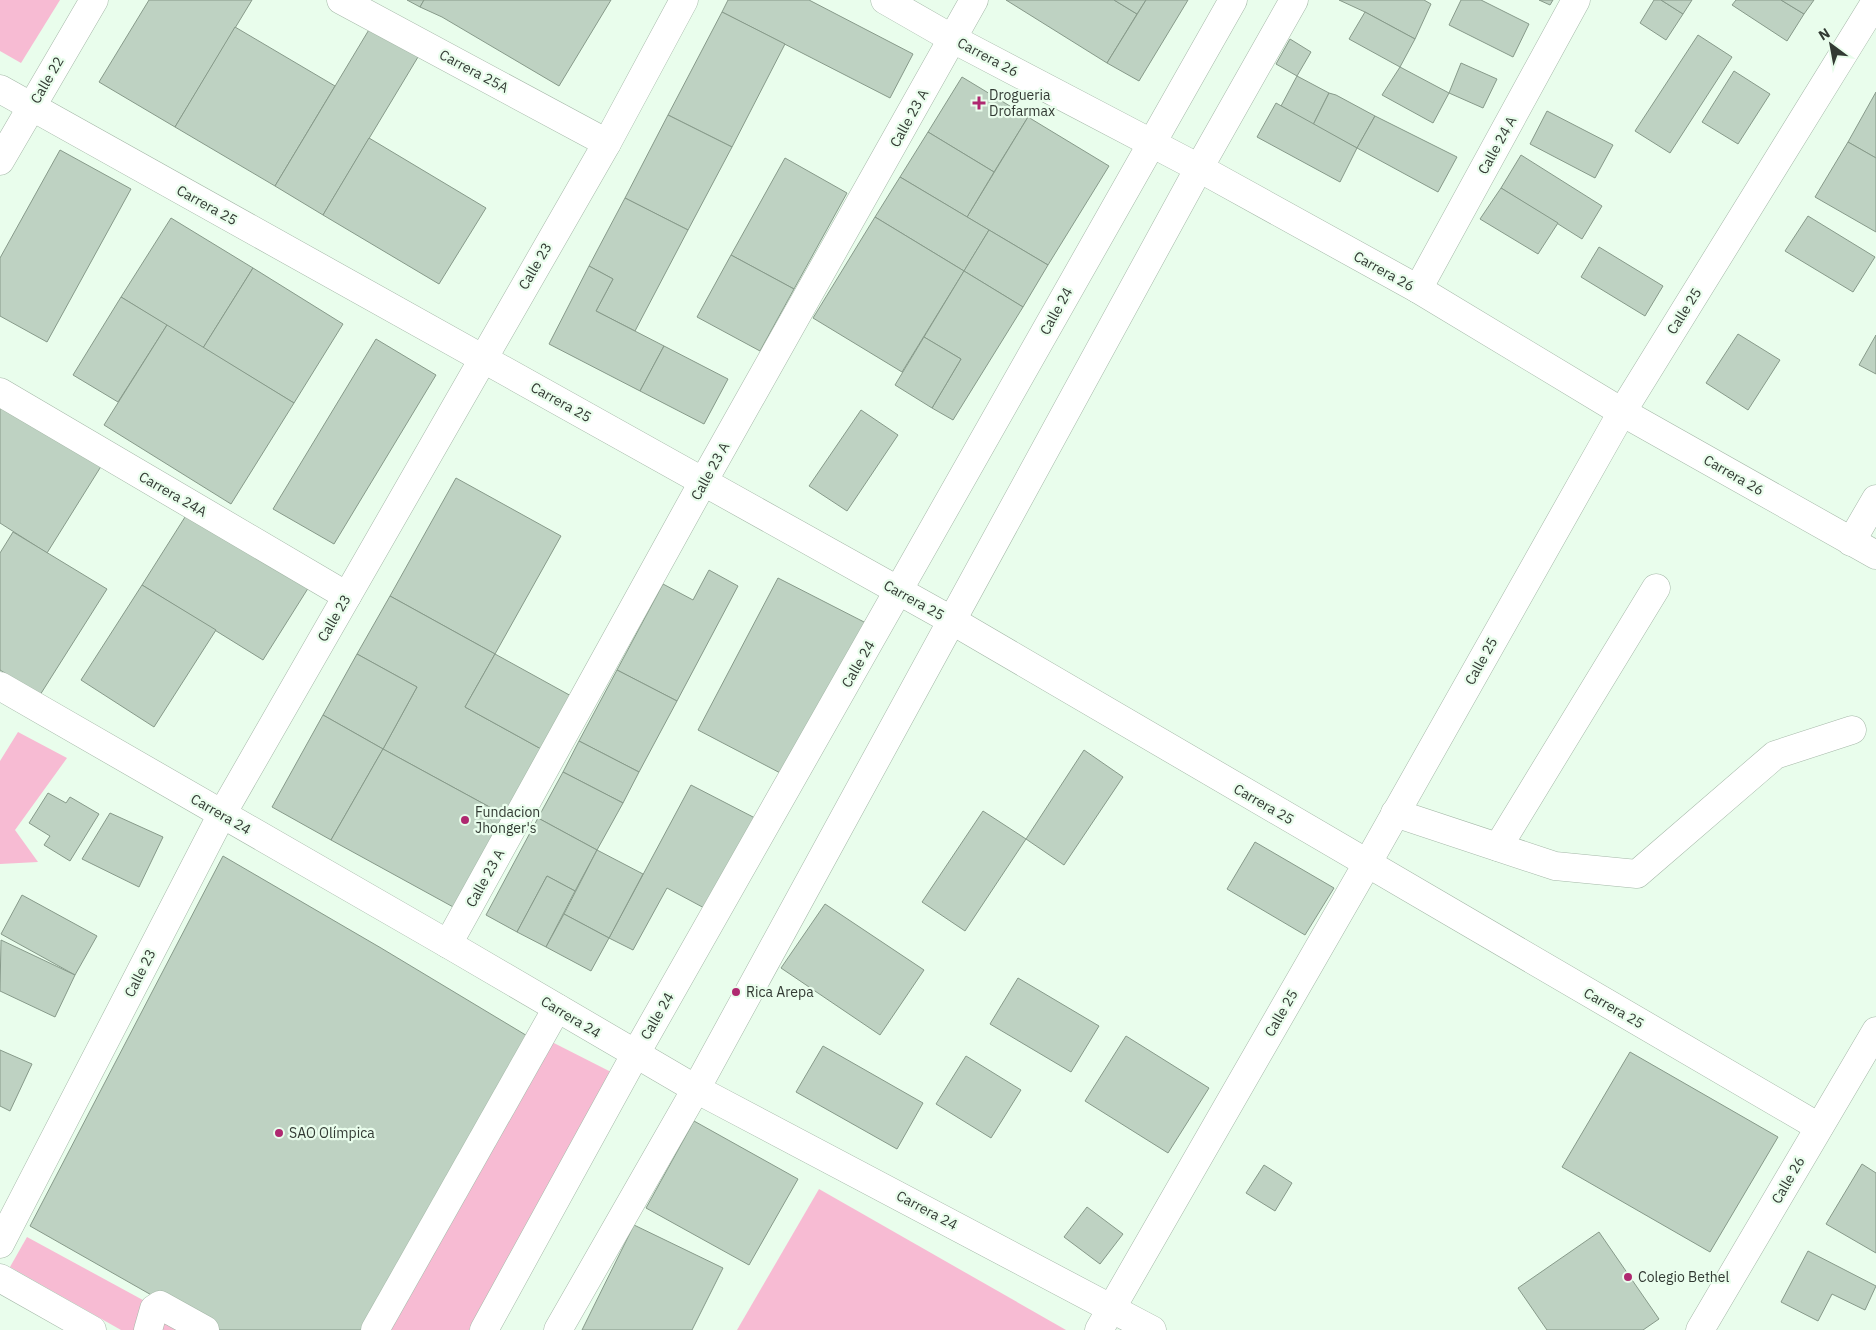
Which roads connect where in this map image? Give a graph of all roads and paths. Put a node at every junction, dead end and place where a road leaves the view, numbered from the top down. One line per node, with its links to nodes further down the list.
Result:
1 (94, 0): 12 (street, Calle 22)
2 (341, 0): 14 (street, Carrera 25A)
3 (684, 0): 14 (street, Calle 23)
4 (885, 0): 10 (street, Carrera 26)
5 (974, 0): 10 (street, Calle 23 A)
6 (1233, 0): 13 (street, Calle 24)
7 (1294, 0): 16 (street)
8 (1576, 0): 17 (street, Calle 24 A)
9 (1876, 1): 20 (street, Calle 25)
10 (953, 39): 13 (street, Carrera 26); 21 (street, Calle 23 A)
11 (0, 89): 12 (street, Carrera 25)
12 (32, 107): 15 (street, Calle 22); 18 (street, Carrera 25)
13 (1151, 142): 16 (street, Carrera 26); 26 (street, Calle 24)
14 (606, 143): 18 (street, Calle 23)
15 (0, 161)
16 (1199, 168): 17 (street, Carrera 26); 28 (street)
17 (1418, 289): 20 (street, Carrera 26)
18 (482, 358): 21 (street, Carrera 25); 27 (street, Calle 23)
19 (0, 392): 27 (street, Carrera 24A)
20 (1622, 412): 23 (street, Carrera 26); 31 (street, Calle 25)
21 (703, 482): 26 (street, Carrera 25); 35 (street, Calle 23 A)
22 (1876, 499): 23 (street)
23 (1851, 542): 24 (street, Carrera 26)
24 (1876, 555)
25 (1656, 588): 33 (street)
26 (900, 591): 28 (street, Carrera 25); 38 (street, Calle 24)
27 (347, 596): 32 (street, Calle 23)
28 (951, 620): 34 (street, Carrera 25); 39 (street)
29 (0, 686): 32 (street, Carrera 24)
30 (1852, 730): 33 (street)
31 (1396, 813): 33 (street); 34 (street, Calle 25)
32 (222, 814): 35 (street, Carrera 24); 41 (street, Calle 23)
33 (1498, 847)
34 (1367, 864): 40 (street, Carrera 25); 43 (street, Calle 25)
35 (448, 944): 36 (street, Carrera 24)
36 (556, 1008): 38 (street, Carrera 24); 47 (street)
37 (1876, 1031): 40 (street, Calle 26)
38 (635, 1055): 39 (street, Carrera 24); 48 (street, Calle 24)
39 (696, 1089): 43 (street, Carrera 24); 49 (street)
40 (1819, 1127): 51 (street, Calle 26)
41 (0, 1244)
42 (0, 1278): 44 (street)
43 (1105, 1319): 50 (street, Carrera 24)
44 (92, 1330)
45 (148, 1330): 46 (street)
46 (205, 1330)
47 (375, 1330)
48 (484, 1330)
49 (558, 1330)
50 (1152, 1330)
51 (1700, 1330)

